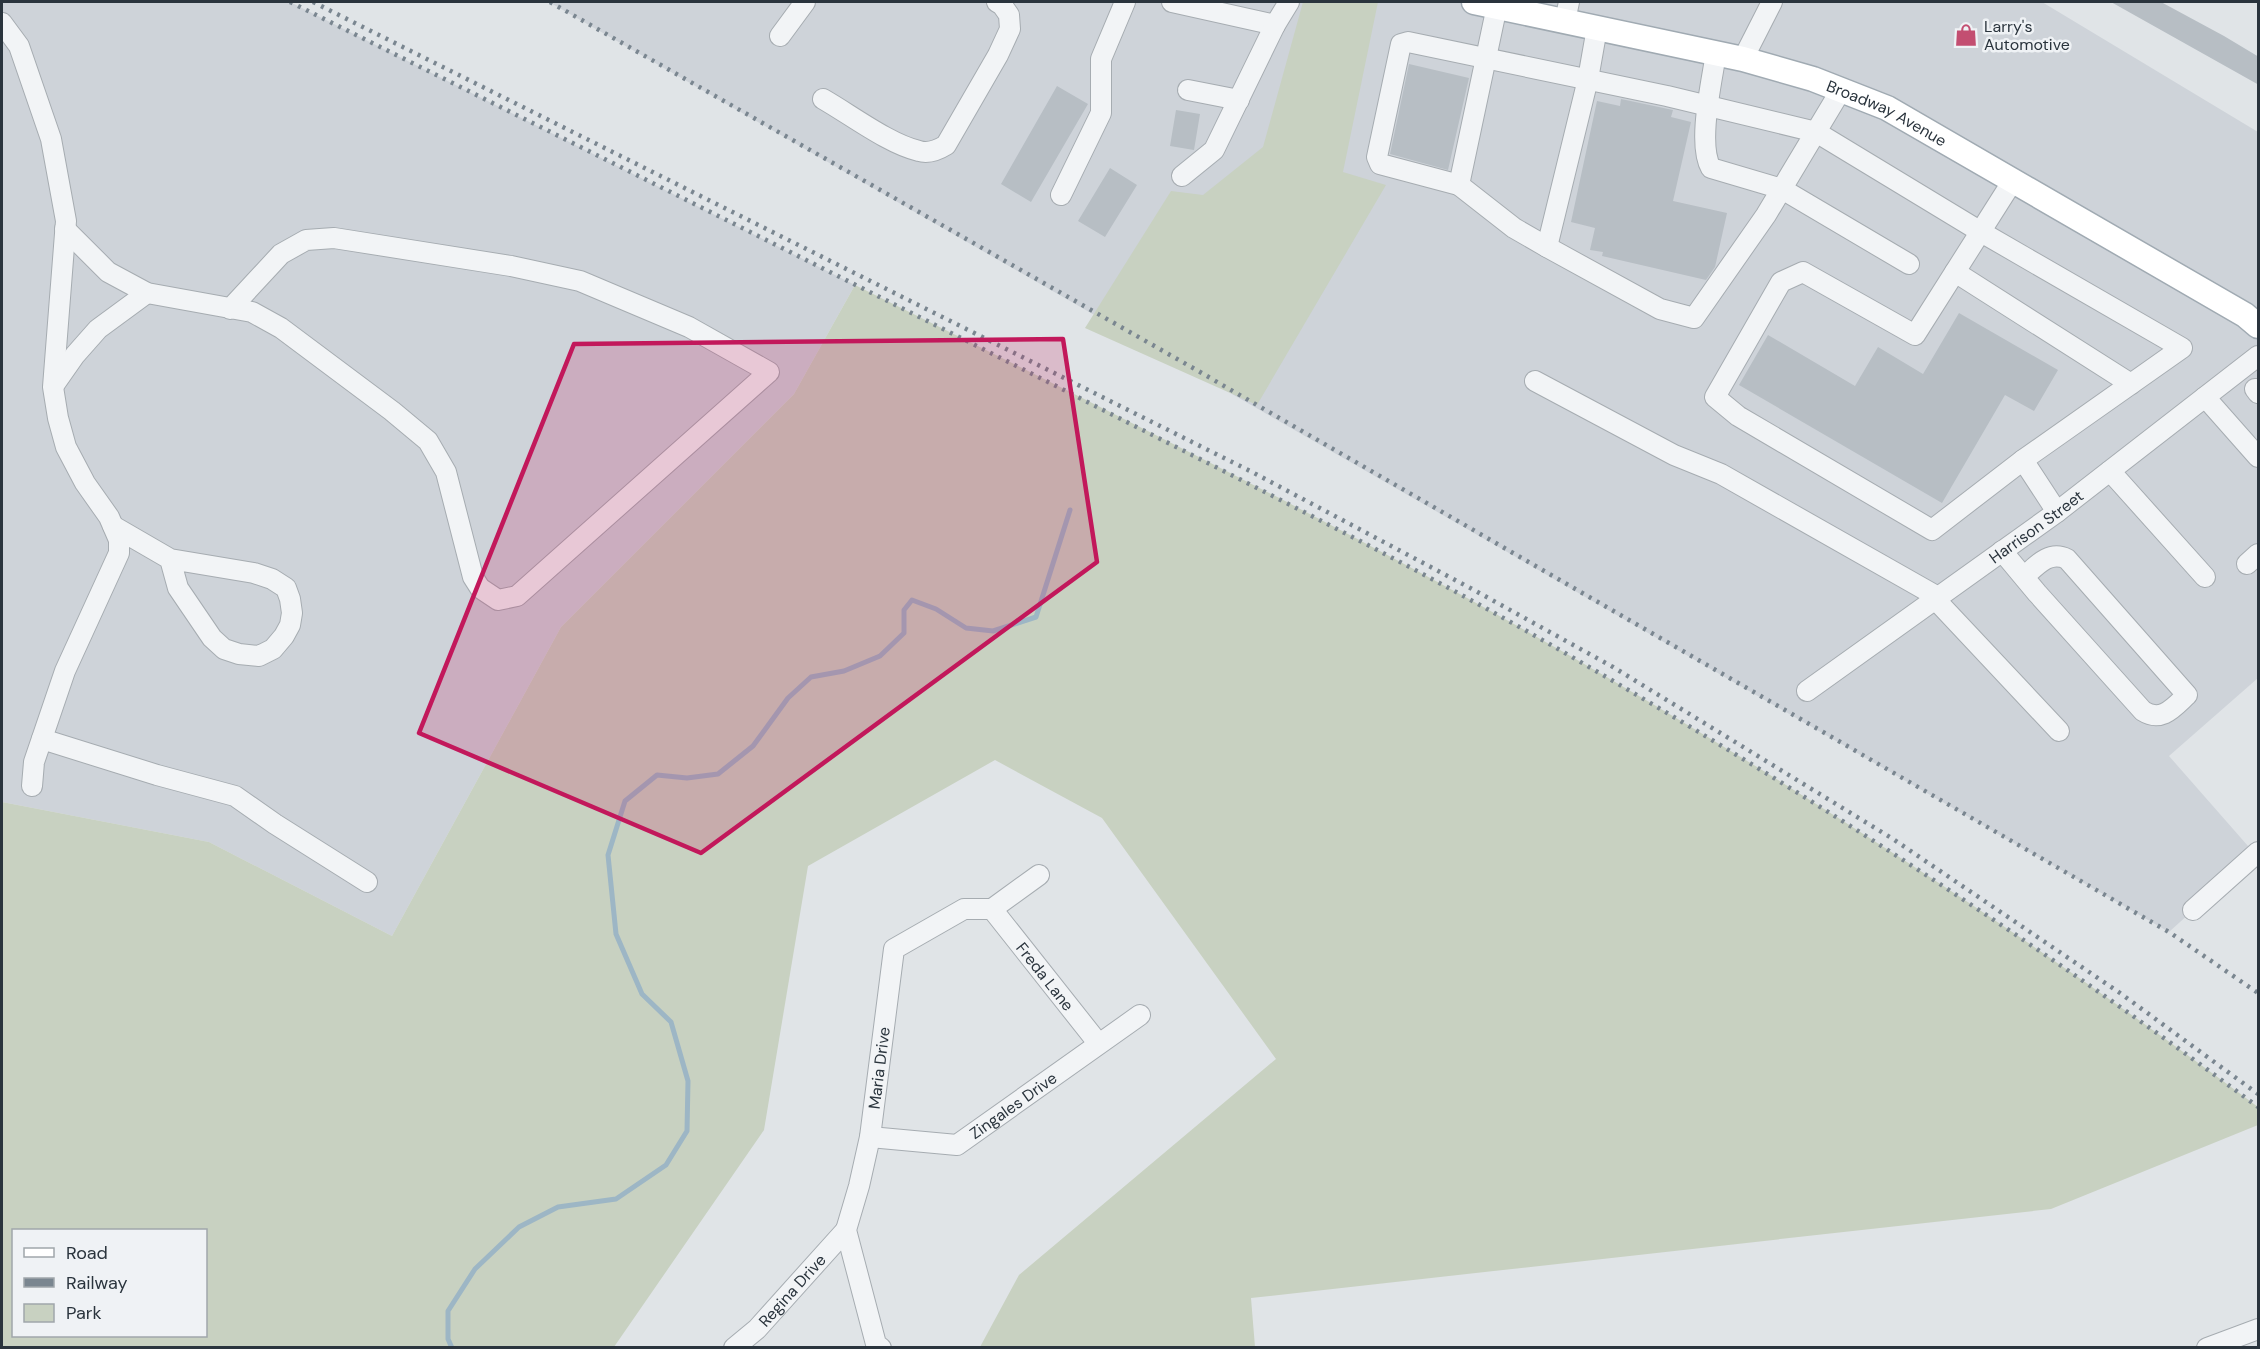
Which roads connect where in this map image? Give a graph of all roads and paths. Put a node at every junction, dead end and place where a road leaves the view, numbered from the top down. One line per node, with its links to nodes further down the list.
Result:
1 (805, 2): 12 (street)
2 (997, 2): 19 (street)
3 (1125, 2): 27 (street)
4 (1173, 2): 10 (street)
5 (1289, 2): 10 (street)
6 (1772, 2): 15 (street)
7 (1485, 4): 8 (main road, Broadway Avenue); 14 (street)
8 (1567, 11): 11 (main road, Broadway Avenue)
9 (2, 23): 28 (street)
10 (1275, 25): 20 (street)
11 (1598, 28): 13 (main road, Broadway Avenue); 16 (street)
12 (780, 36)
13 (1716, 53): 15 (main road, Broadway Avenue); 21 (street)
14 (1486, 58): 16 (street); 25 (street); 25 (street)
15 (1743, 59): 18 (main road, Broadway Avenue)
16 (1588, 79): 21 (street); 30 (street)
17 (1188, 90): 20 (street)
18 (1841, 90): 22 (street); 24 (main road, Broadway Avenue)
19 (824, 99)
20 (1239, 100): 23 (street)
21 (1707, 106): 22 (street); 26 (street)
22 (1816, 132): 26 (street); 29 (street)
23 (1182, 176)
24 (2012, 182): 29 (street); 35 (main road, Broadway Avenue)
25 (1459, 185): 30 (street)
26 (1782, 189): 30 (street); 31 (street)
27 (1061, 195)
28 (65, 229): 33 (street); 39 (street)
29 (1981, 232): 32 (street); 38 (street)
30 (1547, 247)
31 (1909, 264)
32 (1956, 273): 38 (street); 42 (street)
33 (147, 293): 34 (street); 39 (street)
34 (230, 309): 34 (street)
35 (2259, 326)
36 (2259, 356): 40 (street, Harrison Street)
37 (1535, 381): 50 (street)
38 (2131, 384): 42 (street)
39 (53, 387): 45 (street)
40 (2205, 397): 41 (street); 43 (street, Harrison Street)
41 (2258, 455)
42 (2023, 460): 44 (street)
43 (2110, 471): 44 (street, Harrison Street); 49 (street)
44 (2058, 512): 46 (street, Harrison Street)
45 (112, 526): 47 (street); 53 (street)
46 (2002, 551): 48 (street); 50 (street, Harrison Street)
47 (170, 560): 47 (street)
48 (2024, 577): 48 (street)
49 (2205, 577)
50 (1937, 598): 51 (street, Harrison Street); 52 (street)
51 (1808, 691)
52 (2059, 731)
53 (42, 739): 54 (street); 57 (street)
54 (32, 786)
55 (2259, 852): 59 (street)
56 (1039, 875): 58 (street)
57 (367, 882)
58 (992, 909): 61 (street, Freda Lane); 62 (street, Maria Drive)
59 (2193, 910)
60 (1140, 1015): 61 (street, Zingales Drive)
61 (1098, 1043): 62 (street, Zingales Drive)
62 (870, 1137): 63 (street, Maria Drive)
63 (846, 1230): 65 (street, Regina Drive); 66 (street)
64 (2259, 1329): 67 (street)
65 (741, 1346)
66 (881, 1347)
67 (2207, 1347)

